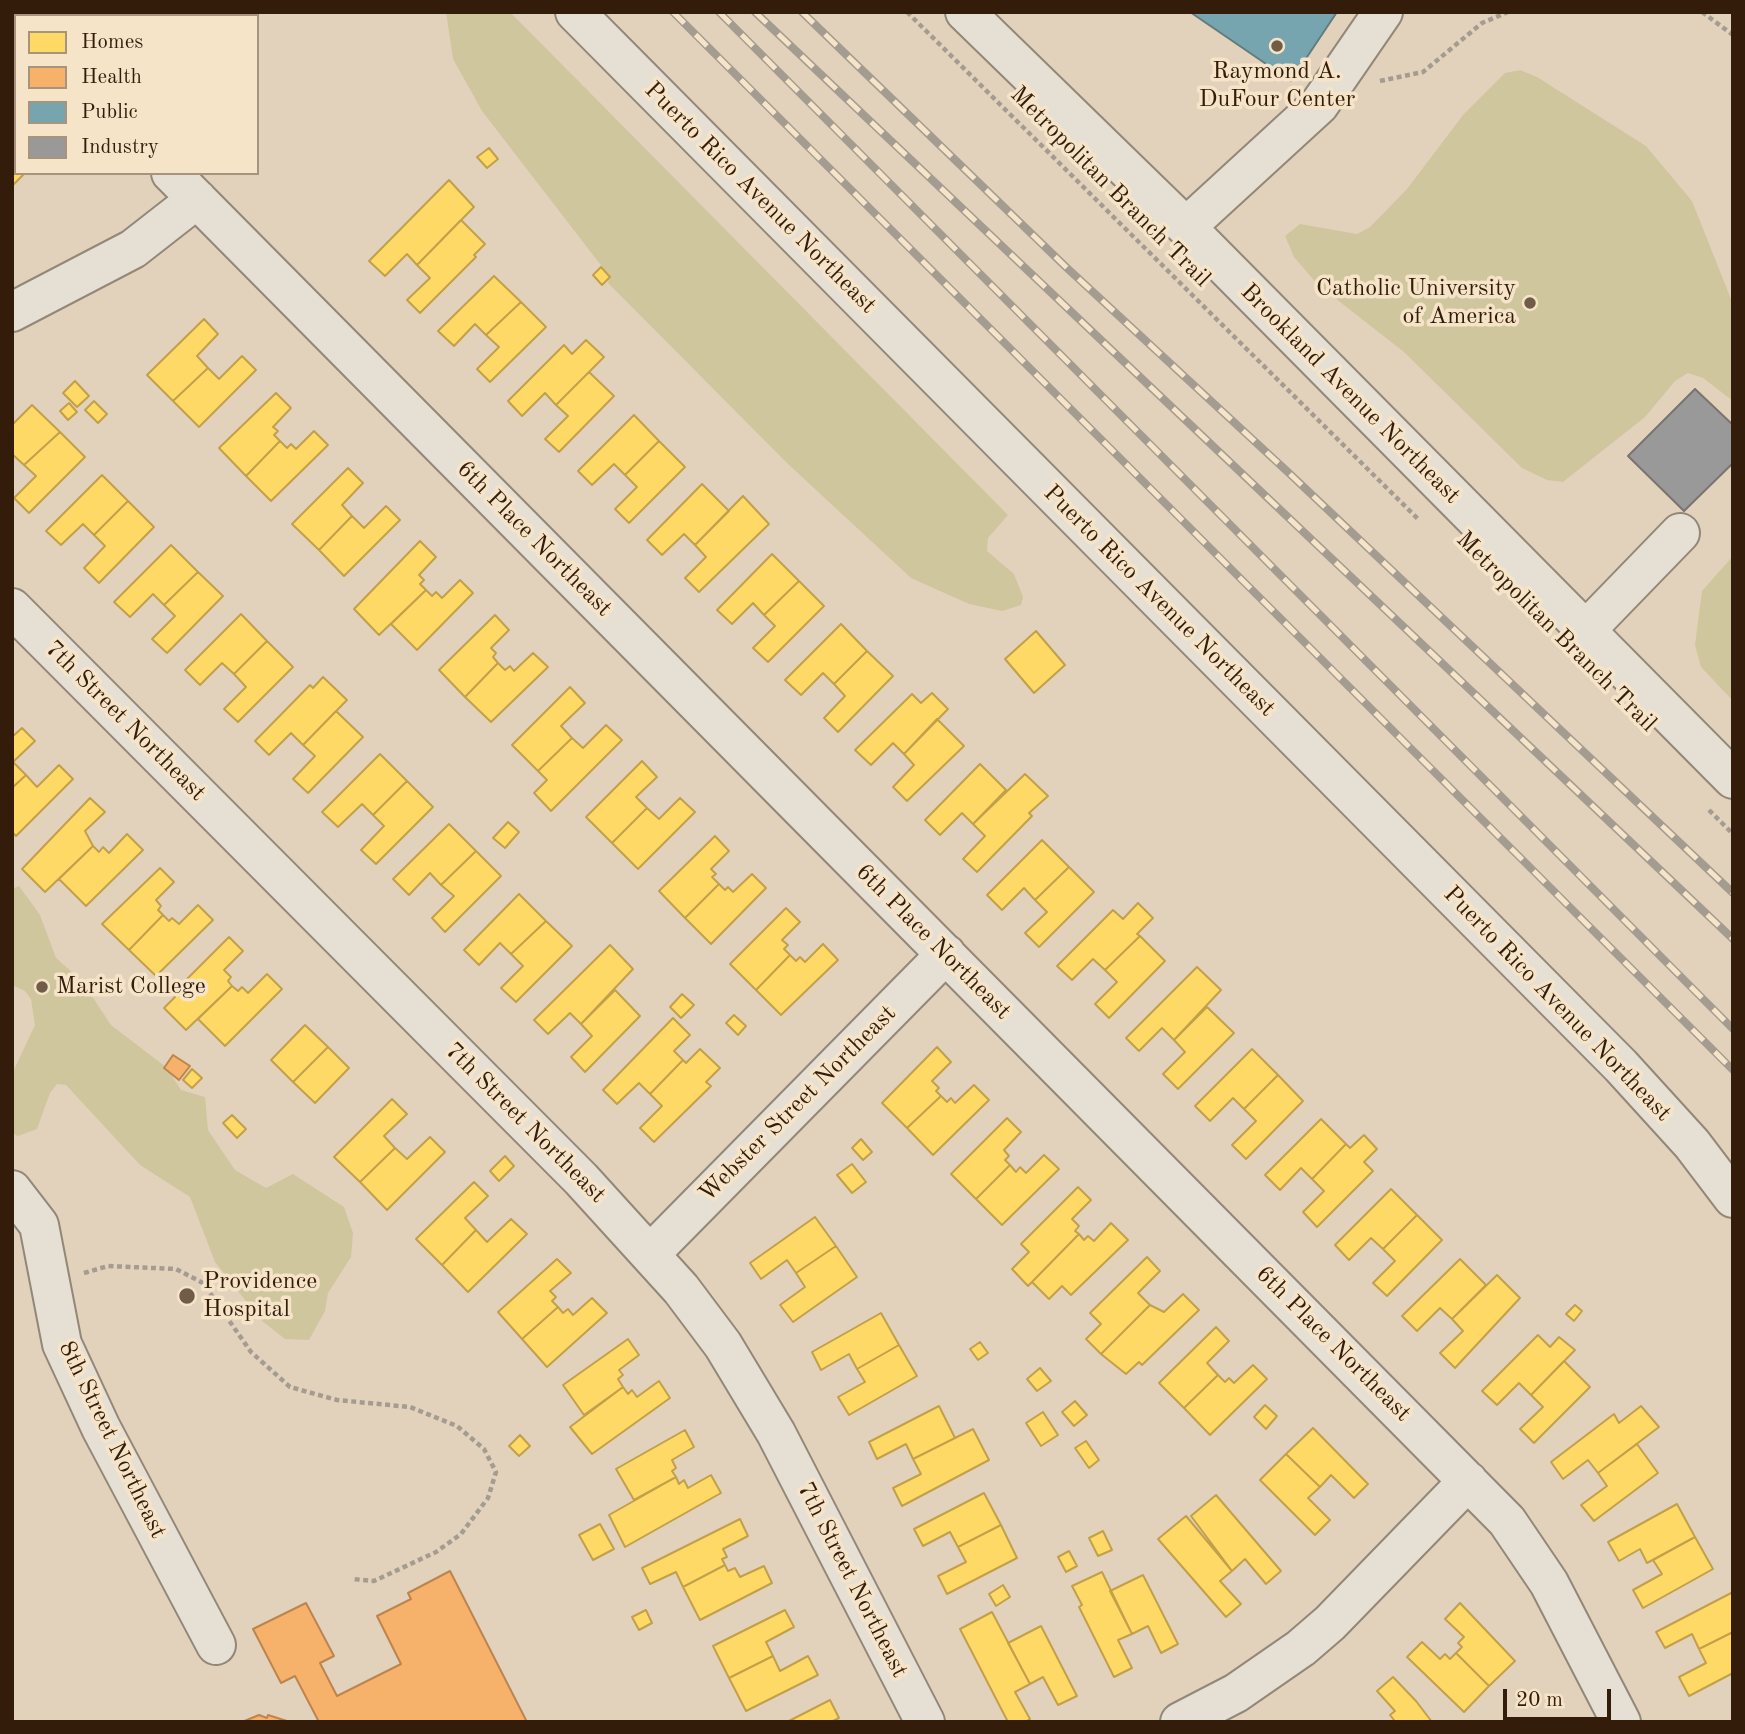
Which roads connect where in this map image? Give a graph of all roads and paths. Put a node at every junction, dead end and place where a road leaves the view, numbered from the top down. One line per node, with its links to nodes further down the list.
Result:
1 (575, 12): 21 (street, Puerto Rico Avenue Northeast)
2 (906, 12): 12 (path, Metropolitan Branch Trail)
3 (965, 12): 10 (street, Brookland Avenue Northeast)
4 (1383, 12): 8 (street)
5 (1508, 12): 8 (path)
6 (1702, 12): 7 (path)
7 (1733, 35)
8 (1333, 84): 10 (street)
9 (184, 186): 11 (street); 19 (street, 6th Place Northeast)
10 (1186, 227): 15 (street, Brookland Avenue Northeast)
11 (12, 312)
12 (1419, 520)
13 (1680, 533): 15 (street)
14 (12, 608): 22 (street, 7th Street Northeast)
15 (1585, 631): 16 (street, Brookland Avenue Northeast)
16 (1733, 779)
17 (1703, 804): 18 (path)
18 (1733, 834)
19 (946, 954): 22 (street, Webster Street Northeast); 24 (street, 6th Place Northeast)
20 (12, 1190): 23 (street, 8th Street Northeast)
21 (1733, 1198)
22 (651, 1253): 27 (street, 7th Street Northeast)
23 (49, 1281): 25 (path); 26 (street, 8th Street Northeast)
24 (1468, 1481): 28 (street); 29 (street, 6th Place Northeast)
25 (353, 1579)
26 (216, 1645)
27 (925, 1722)
28 (1180, 1722)
29 (1620, 1722)

